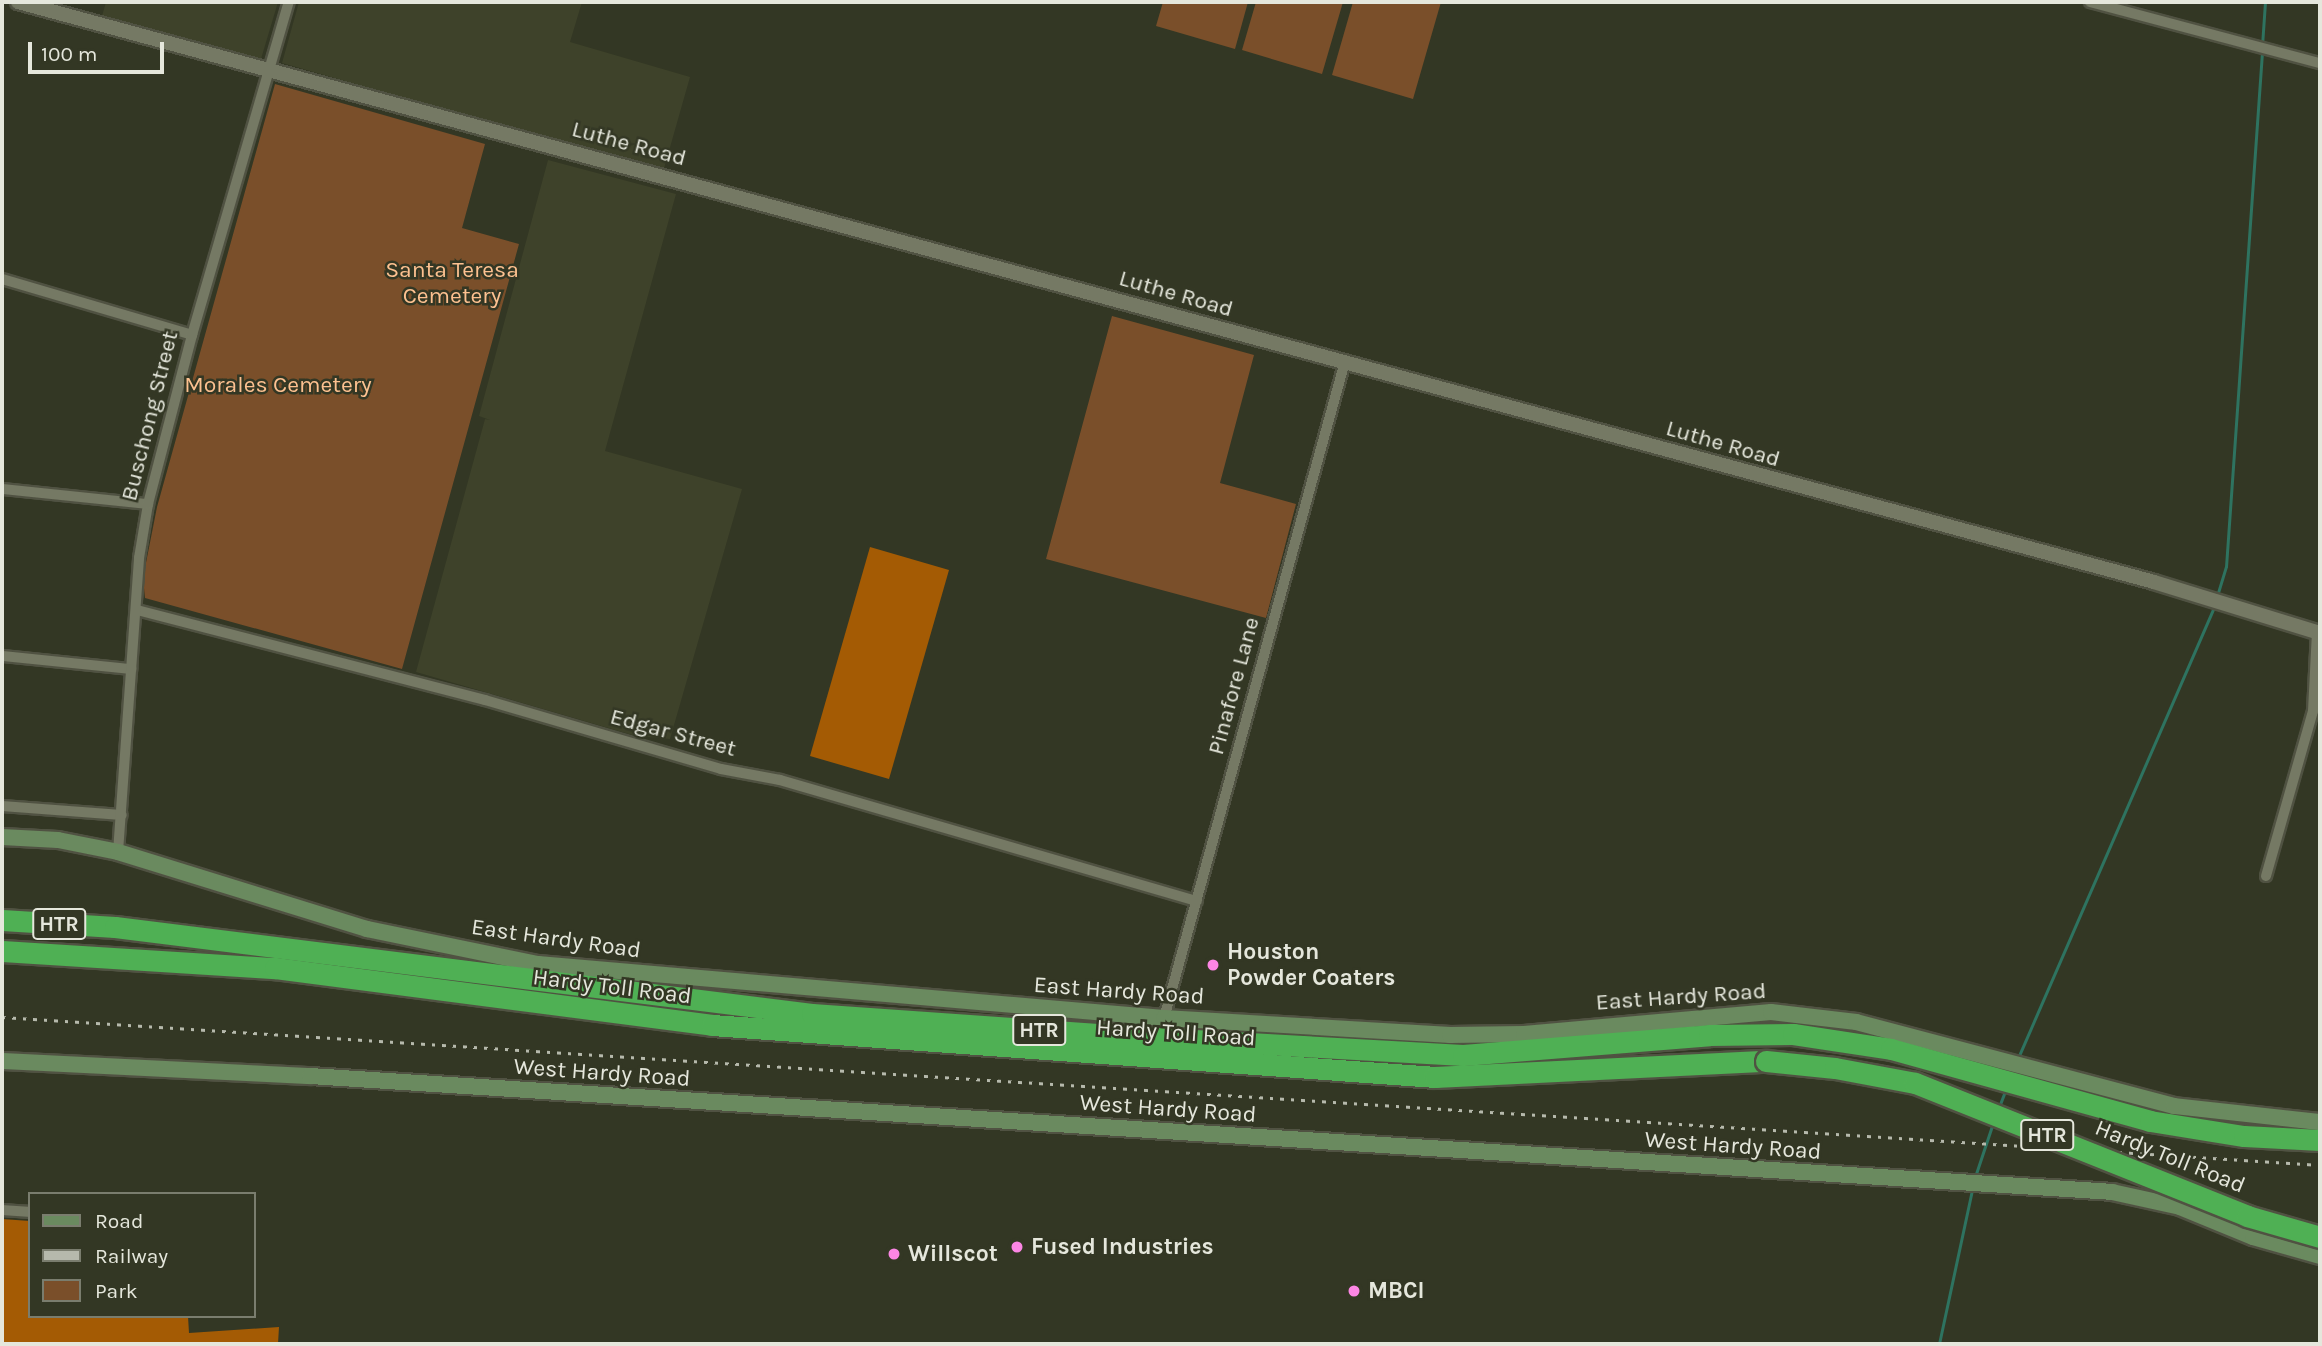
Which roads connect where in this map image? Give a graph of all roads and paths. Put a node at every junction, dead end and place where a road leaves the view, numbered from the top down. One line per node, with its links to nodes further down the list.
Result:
1 (18, 2): 5 (street, Luthe Road)
2 (289, 2): 5 (street, Buschong Street)
3 (2090, 2): 4 (street)
4 (2320, 64)
5 (270, 70): 7 (street, Buschong Street); 8 (street, Luthe Road)
6 (2, 279): 7 (street)
7 (192, 335): 10 (street, Buschong Street)
8 (1345, 365): 12 (street, Luthe Road); 20 (street, Pinafore Lane)
9 (2, 489): 10 (street)
10 (148, 504): 11 (street, Buschong Street)
11 (137, 610): 14 (street, Buschong Street); 20 (street, Edgar Street)
12 (2319, 632): 19 (street)
13 (2, 656): 14 (street)
14 (131, 669): 16 (street, Buschong Street)
15 (2, 806): 16 (street)
16 (122, 815): 18 (street, Buschong Street)
17 (2, 837): 18 (main road, East Hardy Road)
18 (118, 852): 23 (main road, East Hardy Road)
19 (2266, 876)
20 (1197, 901): 23 (street, Pinafore Lane)
21 (2, 920): 26 (highway, Hardy Toll Road / HTR)
22 (2, 951): 29 (highway, Hardy Toll Road / HTR, bridge)
23 (1164, 1018): 25 (main road, East Hardy Road)
24 (2, 1061): 30 (main road, West Hardy Road)
25 (2320, 1122)
26 (2320, 1140)
27 (2, 1210): 28 (street)
28 (28, 1212)
29 (2320, 1237)
30 (2320, 1256)

